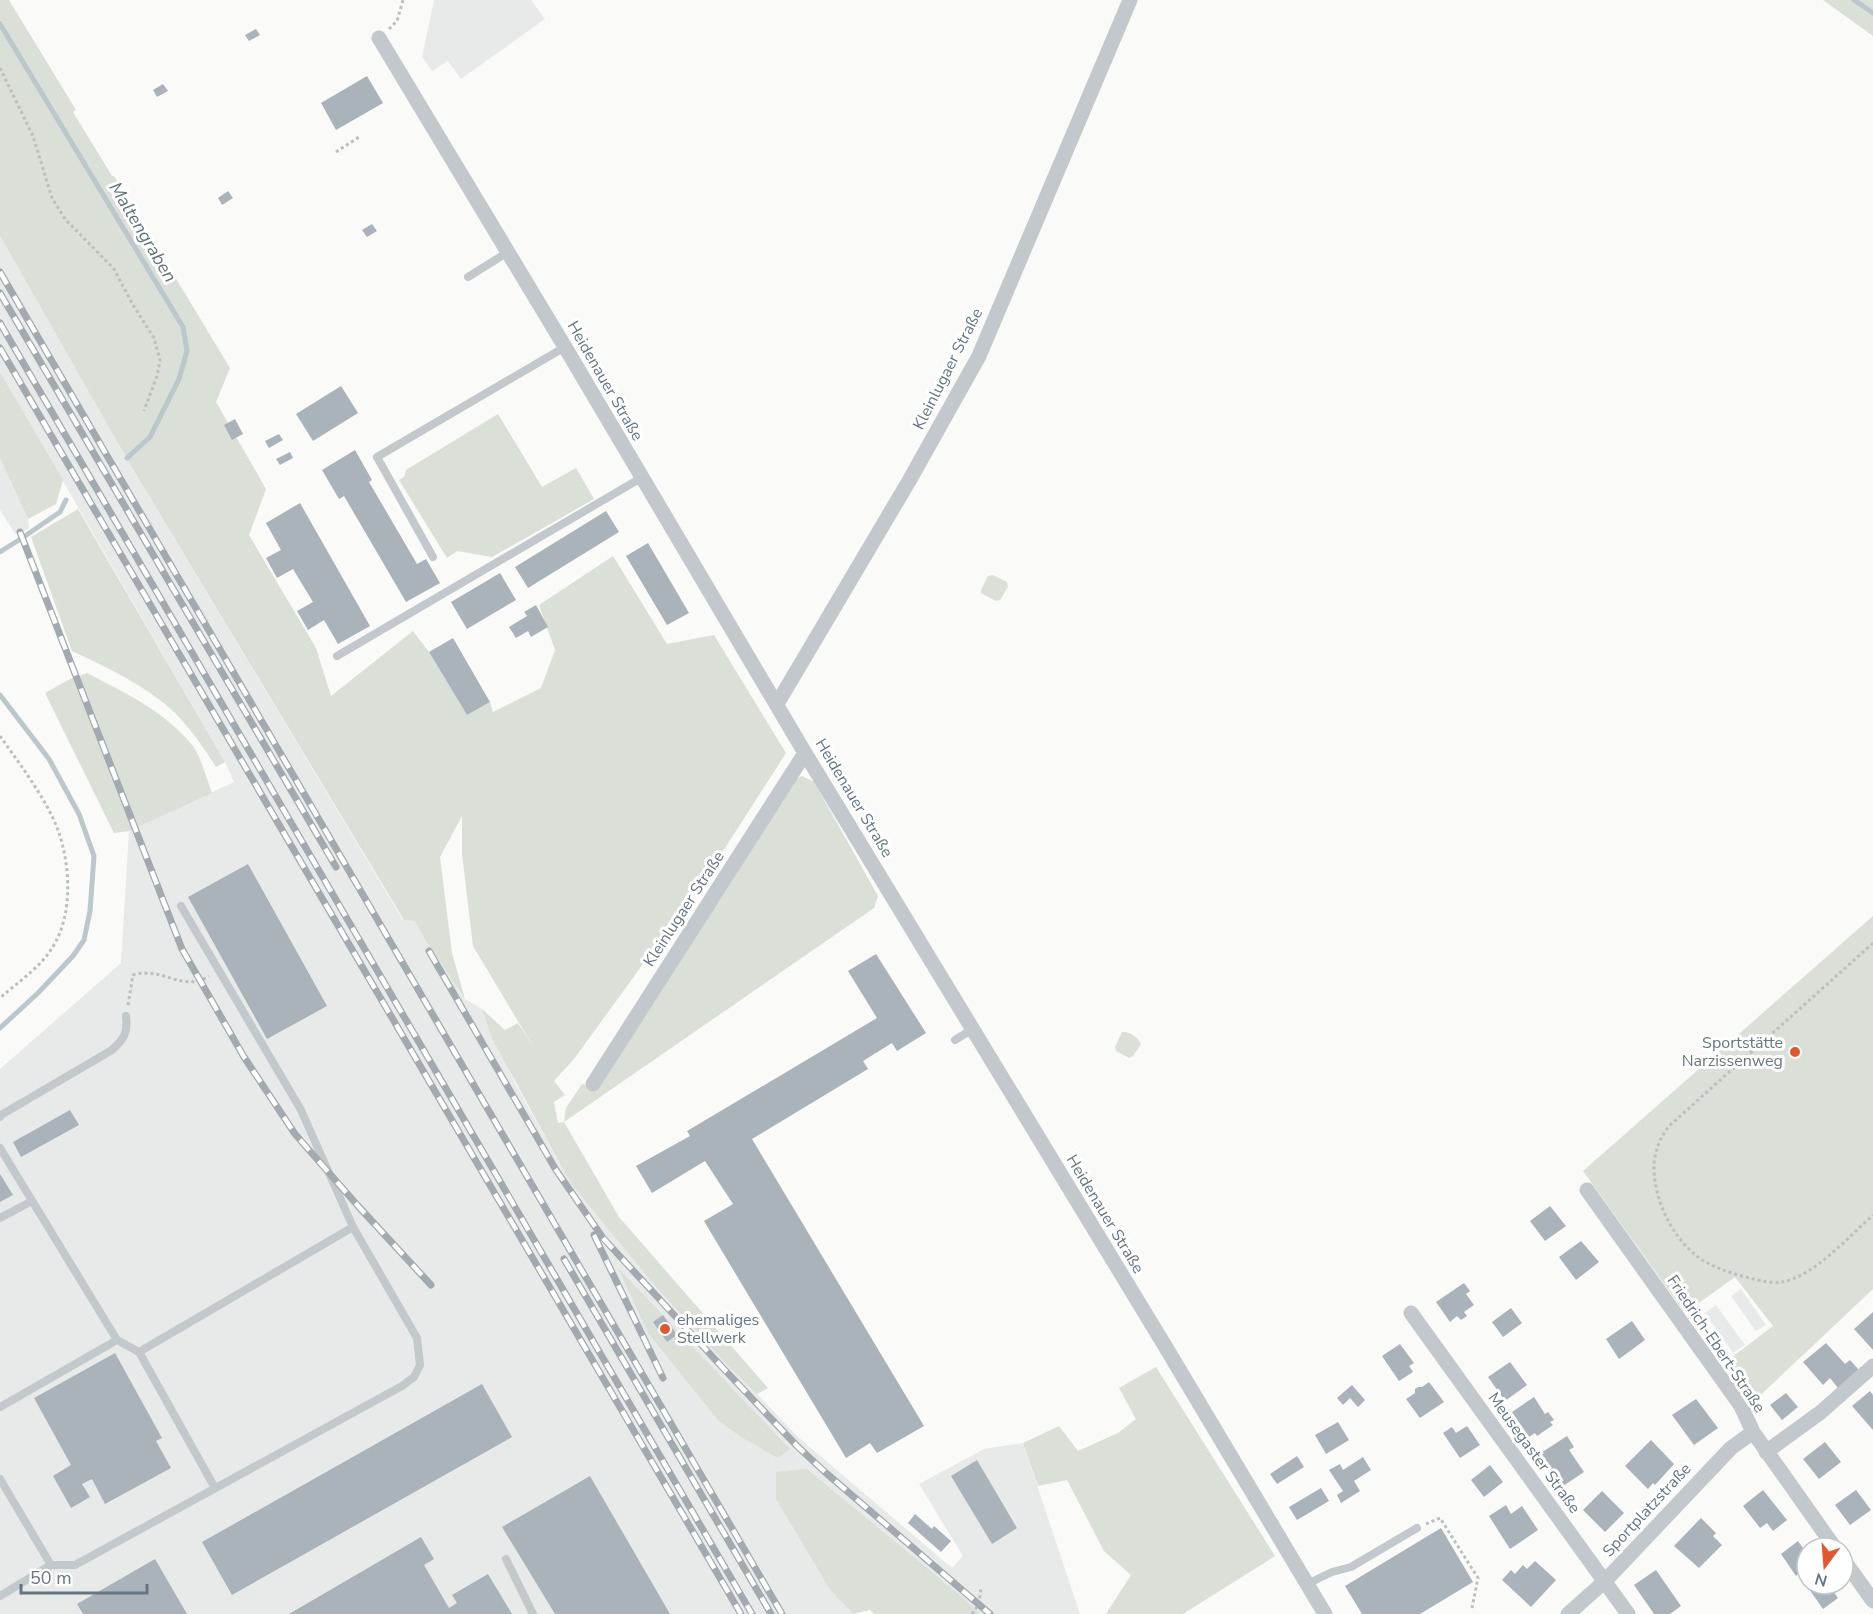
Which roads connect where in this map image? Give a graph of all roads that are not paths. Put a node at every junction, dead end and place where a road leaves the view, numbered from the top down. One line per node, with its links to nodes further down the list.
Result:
1 (1130, 0): 9 (street, Kleinlugaer Straße)
2 (379, 38): 3 (street, Heidenauer Straße)
3 (508, 252): 4 (lane); 5 (street, Heidenauer Straße)
4 (468, 277)
5 (565, 347): 6 (street, Heidenauer Straße); 7 (lane)
6 (641, 478): 8 (lane); 9 (street, Heidenauer Straße)
7 (433, 557)
8 (337, 656)
9 (777, 704): 10 (street, Heidenauer Straße)
10 (805, 753): 13 (street, Heidenauer Straße); 15 (street, Kleinlugaer Straße)
11 (181, 906): 21 (lane)
12 (126, 1016): 16 (lane)
13 (973, 1029): 14 (lane); 37 (street, Heidenauer Straße)
14 (955, 1040)
15 (593, 1084)
16 (0, 1117)
17 (0, 1148): 19 (lane)
18 (1587, 1190): 27 (street, Friedrich-Ebert-Straße)
19 (32, 1201): 20 (lane); 23 (lane)
20 (0, 1218)
21 (353, 1227): 24 (lane); 30 (lane)
22 (1411, 1313): 36 (street, Meusegaster Straße)
23 (117, 1340): 24 (lane); 26 (lane)
24 (139, 1352): 30 (lane)
25 (1873, 1366): 28 (street)
26 (0, 1407)
27 (1753, 1432): 28 (street, Friedrich-Ebert-Straße); 36 (street, Sportplatzstraße)
28 (1766, 1452): 32 (street, Friedrich-Ebert-Straße)
29 (0, 1479): 34 (lane)
30 (215, 1488): 34 (lane)
31 (1417, 1528): 37 (lane)
32 (1826, 1536)
33 (506, 1559): 40 (lane)
34 (51, 1565): 38 (lane)
35 (1855, 1576): 39 (street)
36 (1605, 1581): 42 (street, Sportplatzstraße); 43 (street, Meusegaster Straße)
37 (1307, 1584): 41 (street, Heidenauer Straße)
38 (0, 1596)
39 (1873, 1601)
40 (533, 1614)
41 (1325, 1614)
42 (1568, 1614)
43 (1628, 1614)

